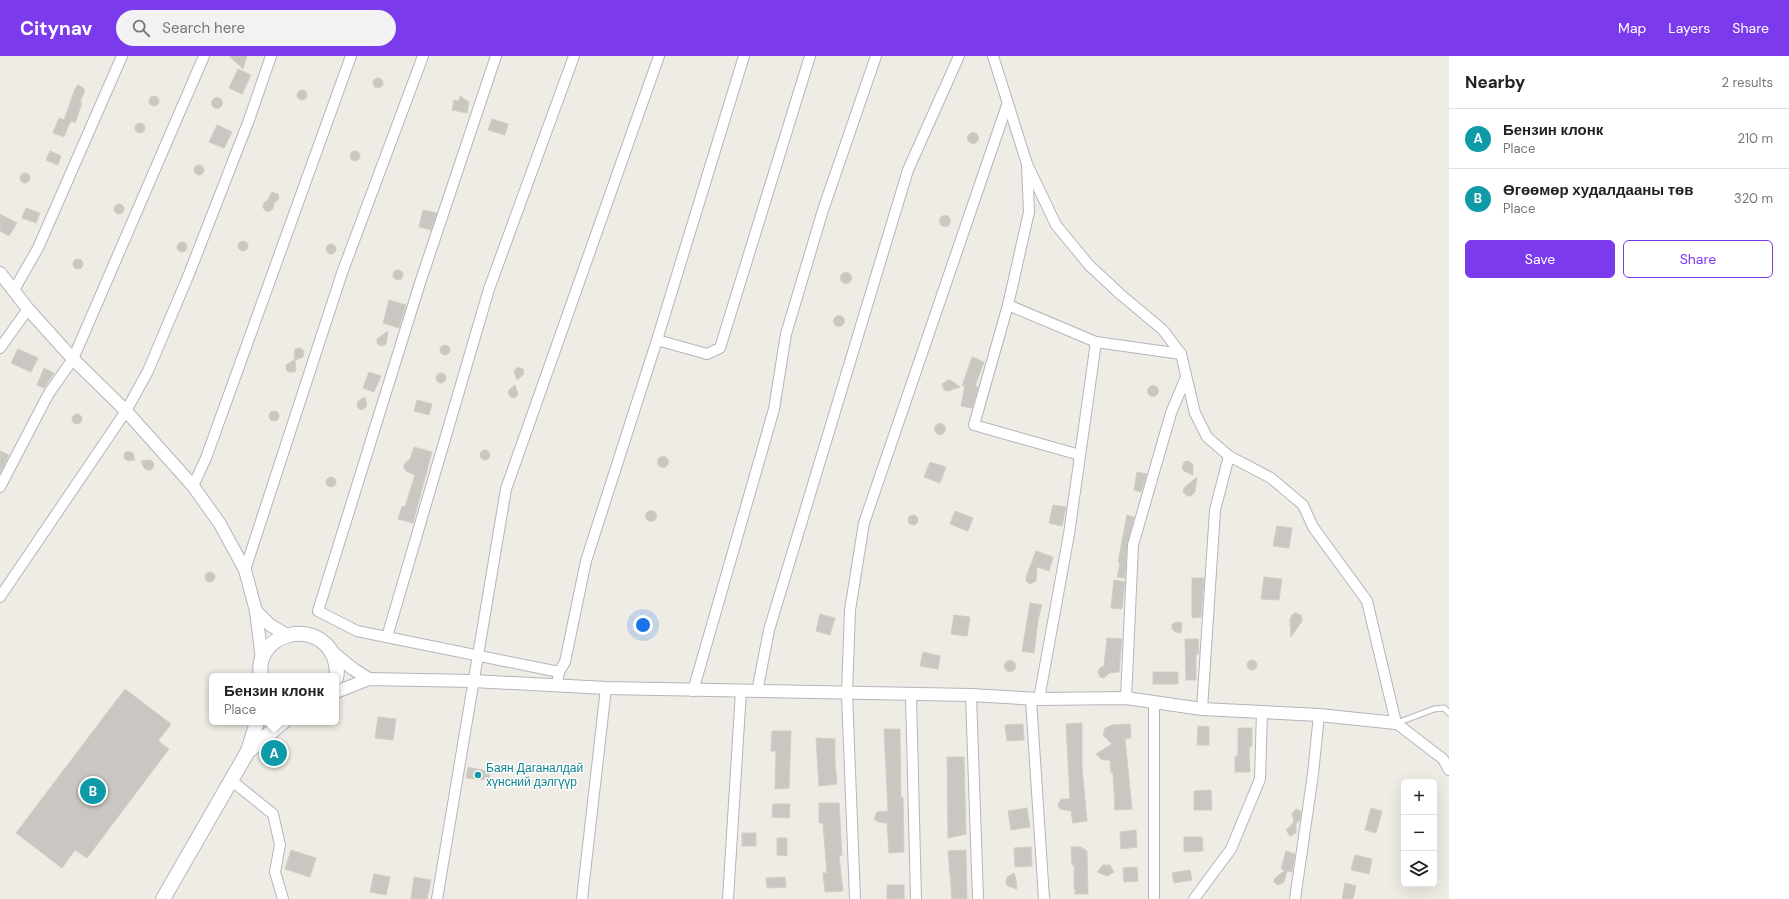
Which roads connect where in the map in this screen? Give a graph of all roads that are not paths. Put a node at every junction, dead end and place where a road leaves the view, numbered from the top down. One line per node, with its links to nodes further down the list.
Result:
1 (122, 56): 17 (street)
2 (204, 56): 24 (street)
3 (271, 56): 26 (street)
4 (351, 56): 29 (street)
5 (423, 56): 31 (street)
6 (496, 56): 35 (street)
7 (574, 56): 35 (street)
8 (659, 56): 37 (street)
9 (744, 56): 20 (street)
10 (810, 56): 20 (street)
11 (876, 56): 47 (street)
12 (959, 56): 49 (street)
13 (992, 56): 14 (street)
14 (1007, 105): 15 (street); 50 (street)
15 (1027, 164): 18 (street); 23 (street)
16 (0, 273): 17 (street)
17 (14, 290): 19 (street)
18 (1008, 304): 21 (street); 27 (street)
19 (28, 309): 22 (street); 24 (street)
20 (656, 340): 39 (street)
21 (1096, 342): 23 (street); 27 (street)
22 (0, 348)
23 (1181, 354): 25 (street)
24 (73, 359): 26 (street); 30 (street)
25 (1186, 377): 28 (street); 53 (street)
26 (126, 411): 29 (street); 32 (street)
27 (1080, 455): 54 (street)
28 (1229, 456): 56 (street); 60 (street)
29 (193, 486): 31 (street)
30 (0, 487)
31 (245, 570): 33 (street)
32 (0, 597)
33 (256, 611): 34 (street); 38 (street)
34 (287, 635): 36 (main road); 38 (main road)
35 (387, 637): 37 (street)
36 (331, 651): 41 (main road); 42 (street)
37 (477, 654): 39 (street); 43 (street)
38 (262, 660): 40 (main road)
39 (560, 672): 44 (street)
40 (261, 673)
41 (336, 673)
42 (369, 679): 43 (street); 46 (street)
43 (473, 681): 44 (street); 68 (street)
44 (557, 685): 45 (street)
45 (606, 688): 47 (street); 69 (street)
46 (339, 691)
47 (694, 691): 48 (street)
48 (741, 692): 49 (street); 70 (street)
49 (757, 692): 50 (street)
50 (847, 694): 51 (street); 71 (street)
51 (911, 695): 52 (street); 72 (street)
52 (971, 695): 54 (street); 73 (street)
53 (1126, 698): 54 (street); 55 (street)
54 (1035, 699): 74 (street)
55 (1154, 702): 56 (street); 75 (street)
56 (1202, 709): 57 (street)
57 (1262, 712): 59 (street); 76 (street)
58 (1449, 713): 60 (lane)
59 (1320, 715): 60 (street); 77 (street)
60 (1396, 723): 64 (street)
61 (256, 725): 63 (main road)
62 (279, 725): 63 (main road)
63 (248, 751): 65 (main road)
64 (1449, 770)
65 (232, 781): 66 (main road); 67 (street)
66 (163, 899)
67 (283, 899)
68 (437, 899)
69 (582, 899)
70 (728, 899)
71 (855, 899)
72 (916, 899)
73 (978, 899)
74 (1044, 899)
75 (1154, 899)
76 (1194, 899)
77 (1295, 899)

